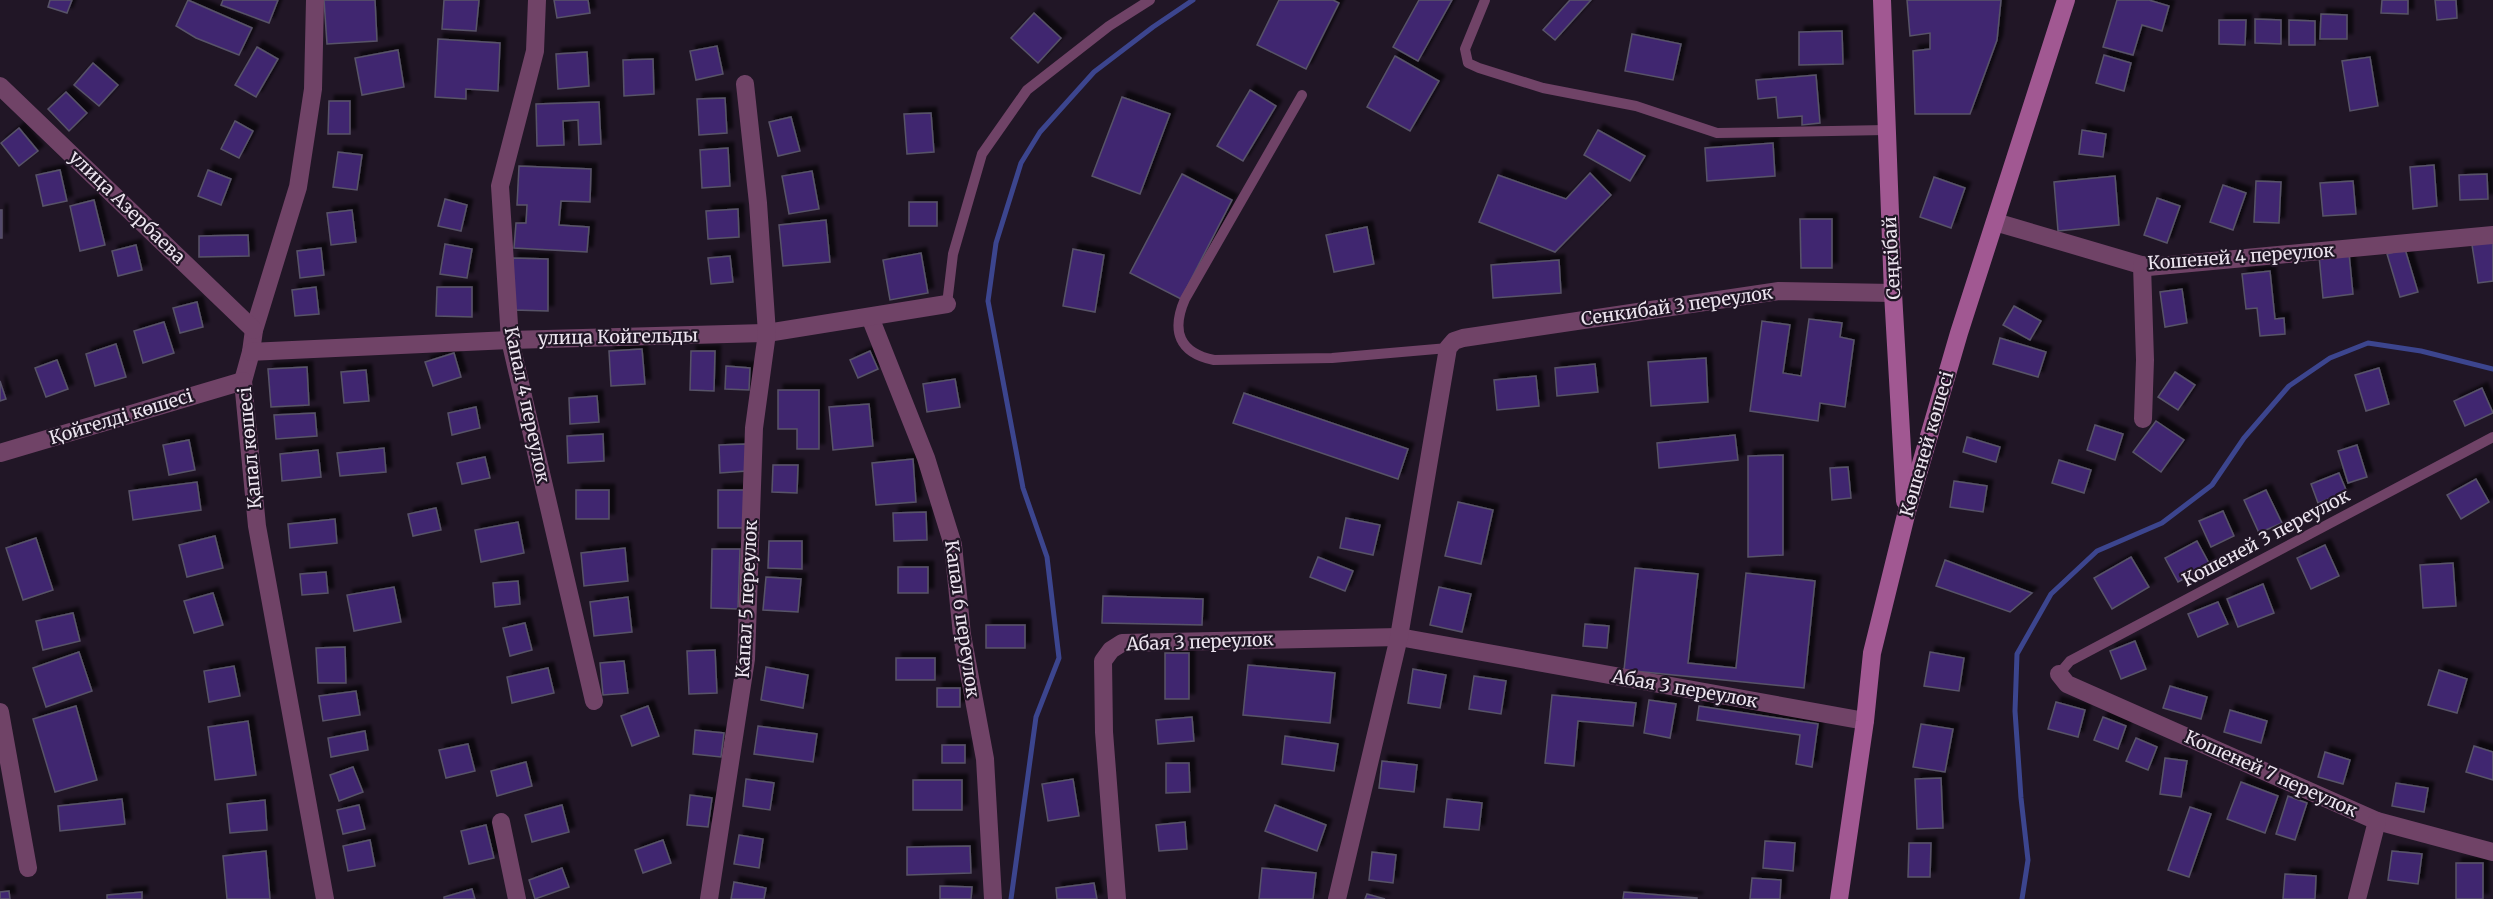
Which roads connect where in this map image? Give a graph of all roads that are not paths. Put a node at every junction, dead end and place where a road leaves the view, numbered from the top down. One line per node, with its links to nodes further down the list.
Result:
1 (315, 0): 17 (street, Қапал көшесі)
2 (537, 0): 19 (street, Капал 4 переулок)
3 (1150, 0): 15 (lane)
4 (1485, 0): 10 (lane)
5 (1881, 0): 10 (main road, Сеңкібай)
6 (2066, 0): 11 (main road, Көшеней көшесі)
7 (745, 84): 18 (street, Капал 5 переулок)
8 (0, 86): 17 (street, улица Азербаева)
9 (1302, 95): 20 (lane)
10 (1886, 130): 14 (main road, Сеңкібай)
11 (1995, 222): 13 (street, Кошеней 4 переулок); 26 (main road, Көшеней көшесі)
12 (2493, 235): 13 (street, Кошеней 4 переулок)
13 (2142, 265): 23 (street)
14 (1893, 293): 20 (street, Сенкибай 3 переулок); 26 (main road, Сеңкібай)
15 (947, 304): 16 (street, улица Койгельды)
16 (870, 317): 18 (street, улица Койгельды); 39 (street, Капал 6 переулок)
17 (254, 330): 21 (street, Қапал көшесі)
18 (767, 333): 19 (street, улица Койгельды); 38 (street, Капал 5 переулок)
19 (510, 340): 21 (street, улица Койгельды); 29 (street, Капал 4 переулок)
20 (1455, 343): 27 (street)
21 (251, 352): 22 (street, Қапал көшесі)
22 (243, 381): 25 (street, Қойгелді көшесі); 36 (street, Қапал көшесі)
23 (2143, 419)
24 (2493, 437): 28 (lane, Кошеней 3 переулок)
25 (0, 453)
26 (1906, 515): 31 (main road, Көшеней көшесі)
27 (1399, 637): 31 (street, Абая 3 переулок); 40 (street, Абая 3 переулок); 41 (street)
28 (2059, 674): 32 (street, Кошеней 7 переулок)
29 (594, 701)
30 (0, 712): 35 (street)
31 (1865, 721): 42 (main road, Көшеней көшесі)
32 (2377, 821): 34 (street, Кошеней 7 переулок); 43 (street)
33 (501, 822): 37 (street)
34 (2493, 852)
35 (28, 868)
36 (325, 899)
37 (517, 899)
38 (709, 899)
39 (993, 899)
40 (1117, 899)
41 (1337, 899)
42 (1839, 899)
43 (2357, 899)

